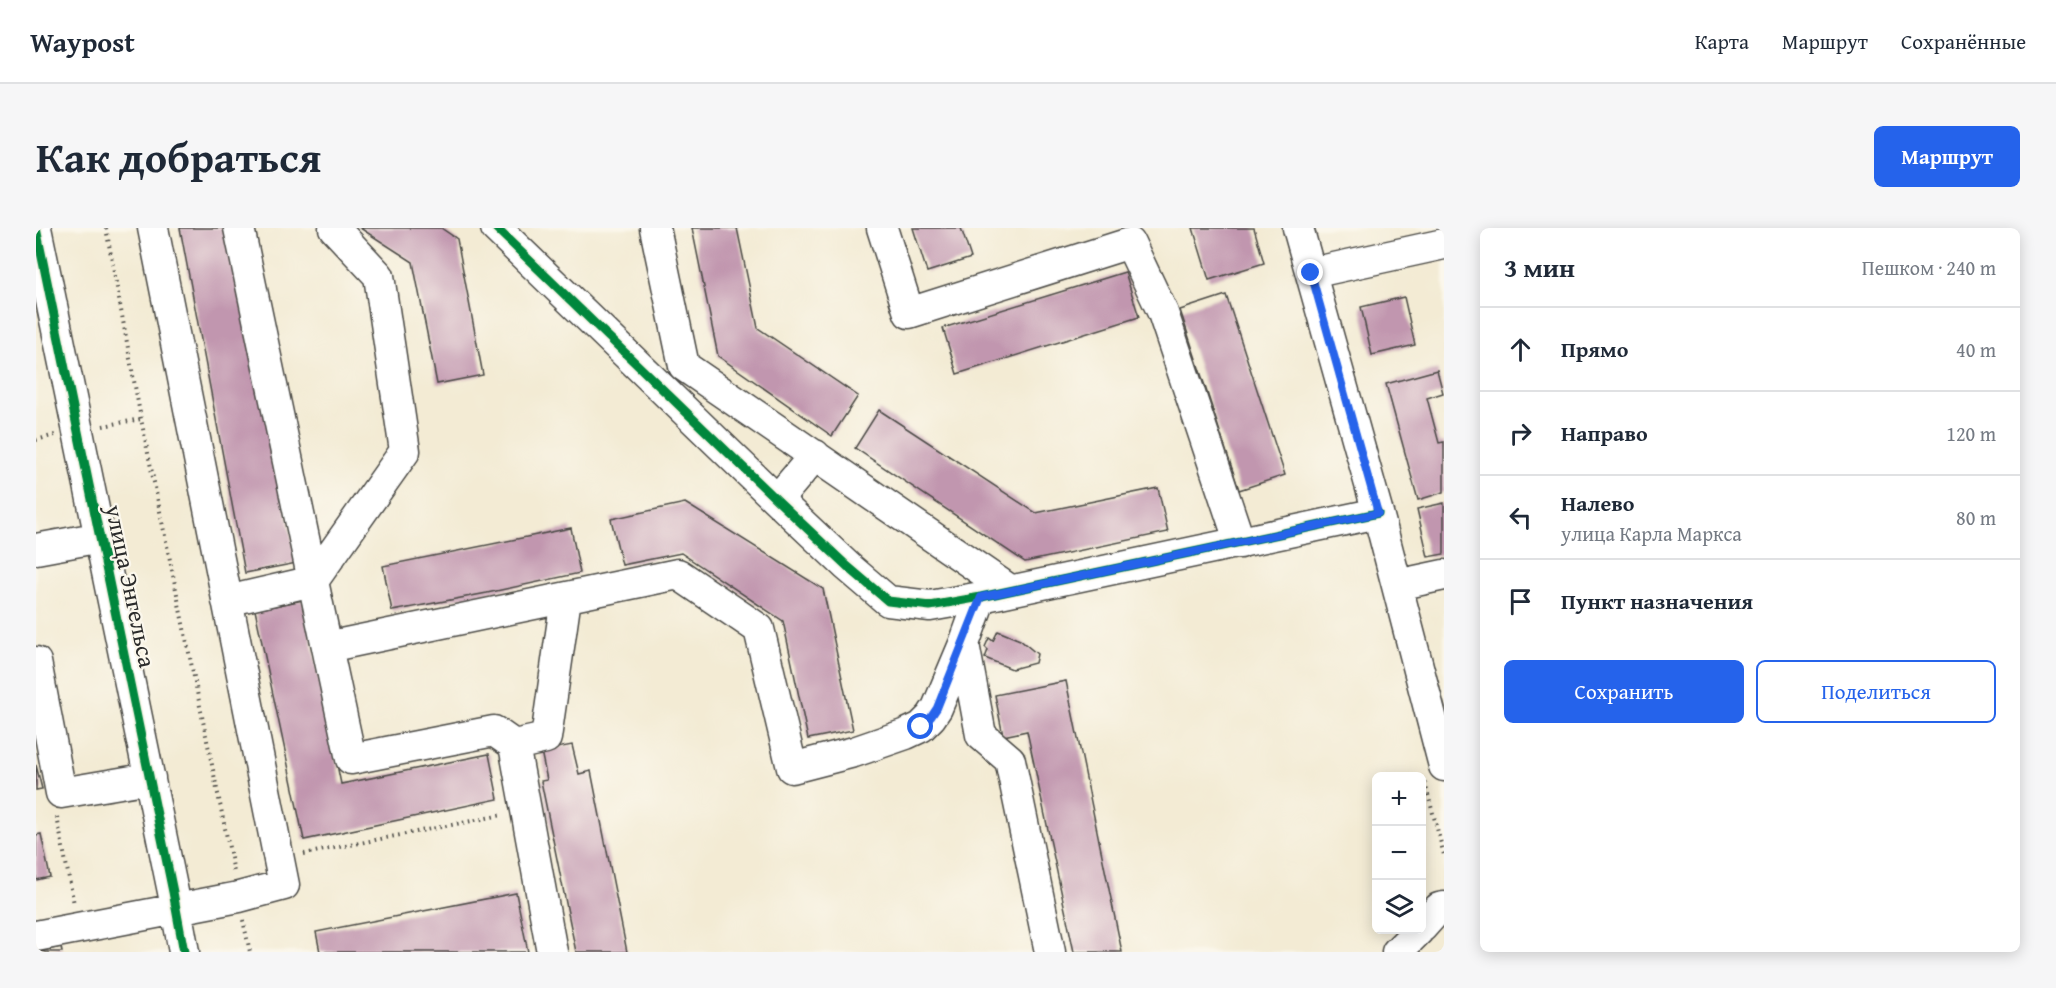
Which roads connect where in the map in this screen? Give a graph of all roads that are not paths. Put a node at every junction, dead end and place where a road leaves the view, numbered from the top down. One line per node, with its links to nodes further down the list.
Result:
1 (36, 228): 15 (street, улица Энгельса)
2 (153, 228): 24 (street)
3 (239, 228): 19 (street)
4 (334, 228): 19 (street)
5 (496, 228): 13 (street)
6 (655, 228): 12 (street)
7 (882, 228): 9 (street)
8 (1298, 228): 11 (street)
9 (1128, 236): 16 (street)
10 (1444, 244): 11 (street)
11 (1311, 273): 14 (street)
12 (815, 455): 13 (street); 21 (street)
13 (777, 500): 22 (street)
14 (1378, 513): 16 (street); 20 (street)
15 (101, 537): 17 (street); 30 (street, улица Энгельса)
16 (1240, 543): 21 (street)
17 (36, 549)
18 (1444, 575): 20 (street)
19 (314, 581): 24 (street); 26 (street)
20 (1397, 585): 29 (street)
21 (1010, 590): 22 (street)
22 (981, 597): 25 (street)
23 (566, 598): 25 (street); 26 (street); 28 (street)
24 (227, 601): 32 (street)
25 (963, 644): 38 (street)
26 (327, 647): 28 (street)
27 (36, 662): 30 (street)
28 (514, 745): 37 (street)
29 (1444, 766)
30 (150, 778): 32 (street, улица Энгельса)
31 (1444, 907): 33 (street)
32 (175, 908): 35 (street); 36 (street, улица Энгельса)
33 (1426, 922)
34 (1414, 934): 39 (street)
35 (36, 936)
36 (184, 952)
37 (552, 952)
38 (1050, 952)
39 (1397, 952)

